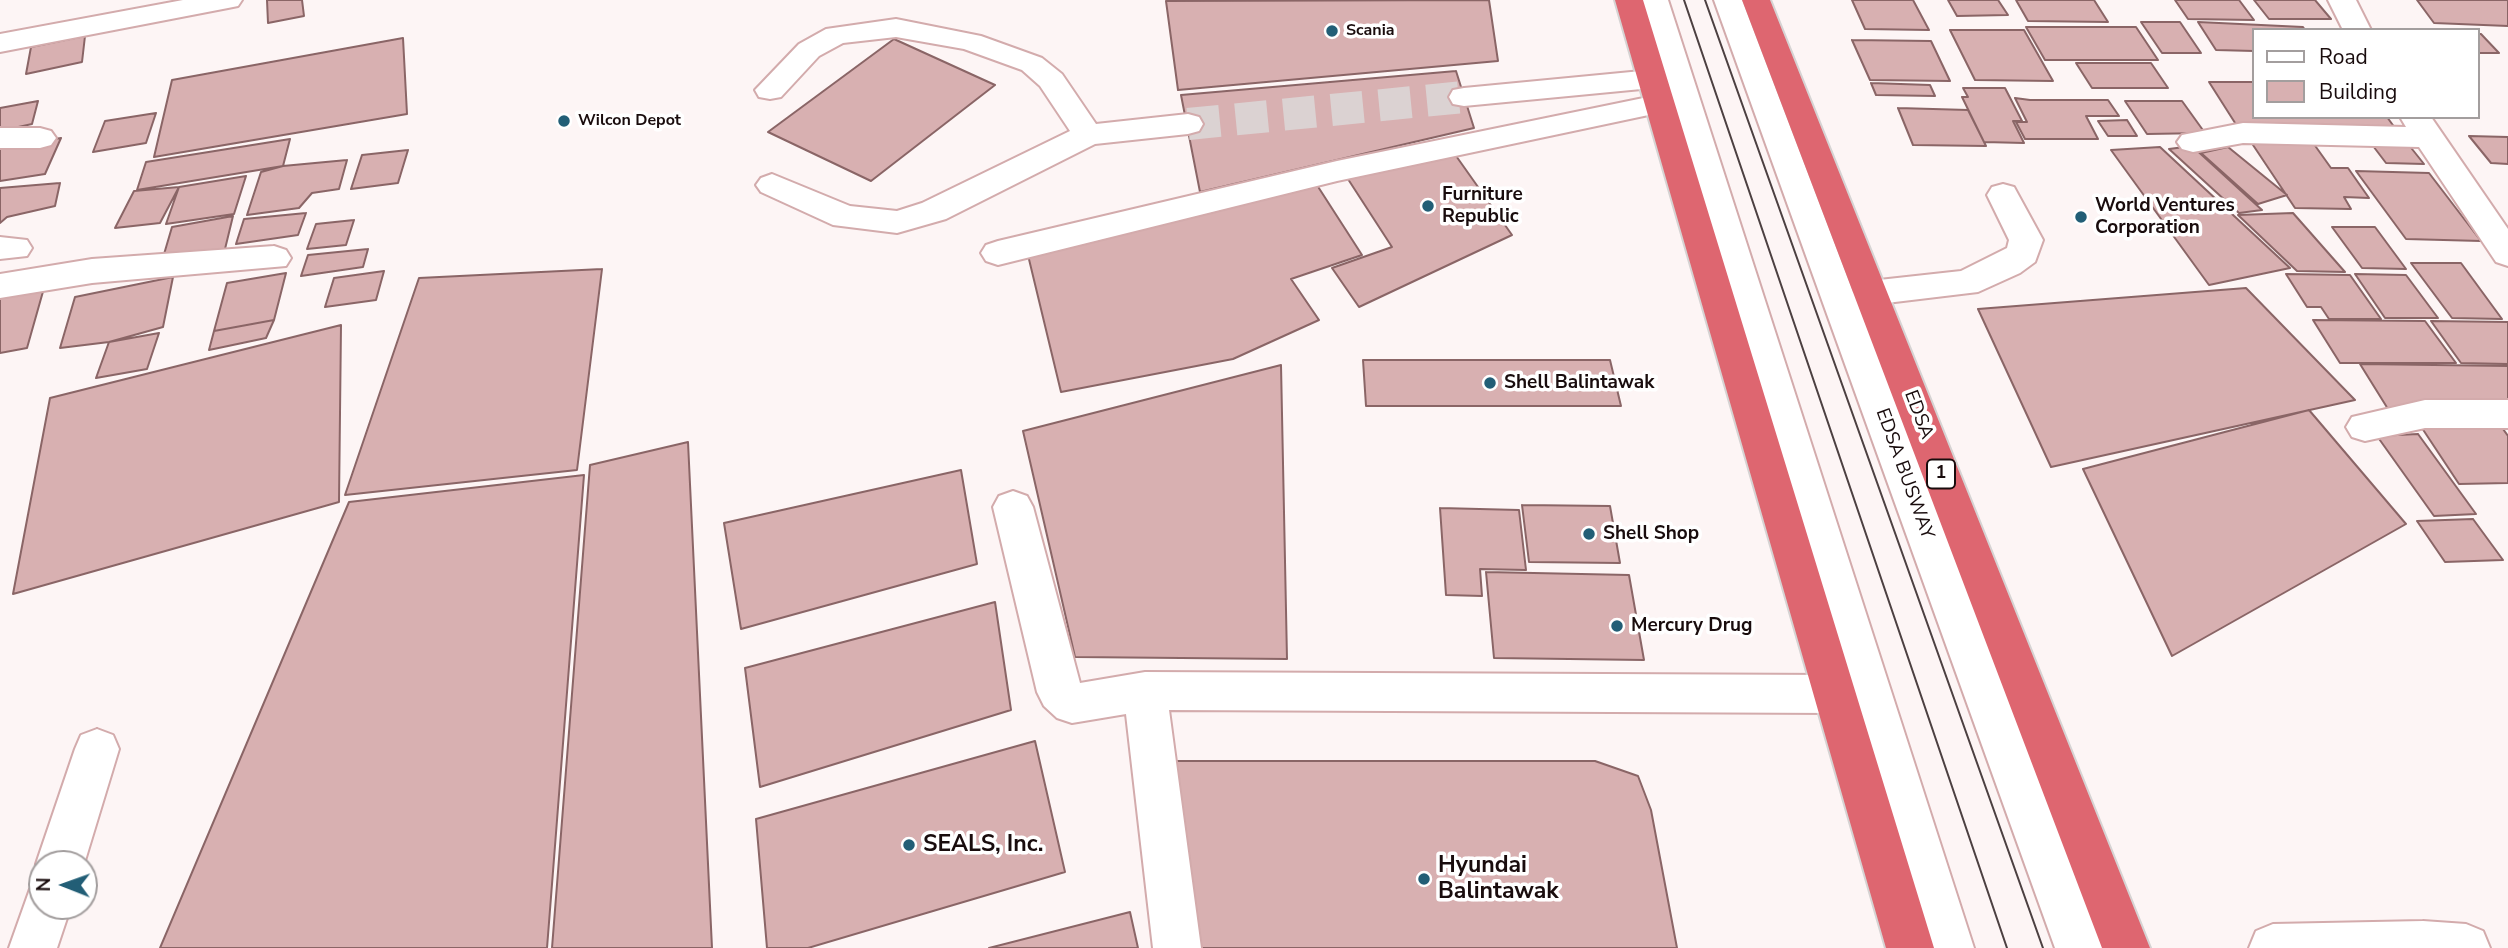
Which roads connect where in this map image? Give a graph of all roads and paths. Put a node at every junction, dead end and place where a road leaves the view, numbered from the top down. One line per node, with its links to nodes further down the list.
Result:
1 (228, 0): 8 (street)
2 (1629, 0): 10 (highway)
3 (1654, 0): 36 (street)
4 (1728, 0): 37 (street, EDSA BUSWAY)
5 (1756, 0): 24 (highway, EDSA / 1)
6 (2342, 0): 7 (street)
7 (2356, 28)
8 (0, 43)
9 (770, 90): 14 (street)
10 (1655, 91): 11 (street); 20 (street); 29 (highway)
11 (1464, 97)
12 (1188, 124): 14 (street)
13 (2422, 127): 17 (street); 21 (street)
14 (1088, 135): 18 (street)
15 (0, 138): 16 (street)
16 (40, 138)
17 (2193, 142)
18 (772, 185)
19 (2003, 195): 24 (street)
20 (998, 253)
21 (2508, 254)
22 (274, 258): 23 (street)
23 (0, 286)
24 (1870, 293): 38 (highway, EDSA / 1)
25 (2508, 414): 26 (street)
26 (2365, 426)
27 (1013, 507): 28 (street)
28 (1145, 691): 29 (street); 34 (street)
29 (1835, 694): 35 (highway)
30 (97, 749): 31 (street)
31 (65, 850)
32 (42, 920): 33 (street)
33 (33, 948)
34 (1177, 948)
35 (1910, 948)
36 (1950, 948)
37 (2079, 948)
38 (2126, 948)
39 (2273, 948): 40 (street)
40 (2466, 948)

